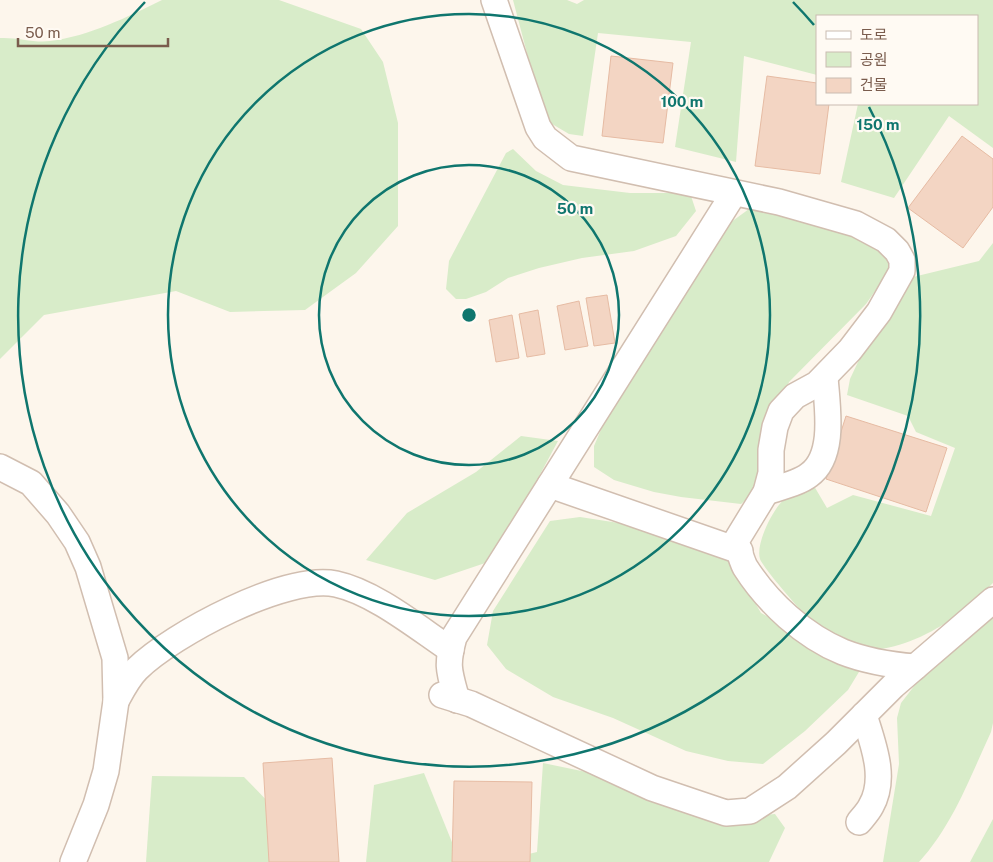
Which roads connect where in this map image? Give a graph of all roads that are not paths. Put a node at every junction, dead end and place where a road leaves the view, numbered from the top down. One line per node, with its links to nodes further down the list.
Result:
1 (494, 0): 2 (street)
2 (734, 193): 3 (street); 5 (street)
3 (825, 377): 6 (street); 6 (street)
4 (0, 468): 11 (street)
5 (550, 485): 7 (street); 9 (street)
6 (766, 492): 7 (street)
7 (740, 551): 10 (street)
8 (993, 600): 10 (street)
9 (451, 650): 11 (street); 12 (street)
10 (915, 667): 12 (street)
11 (116, 701): 14 (street)
12 (864, 715): 13 (street)
13 (859, 822)
14 (73, 862)

